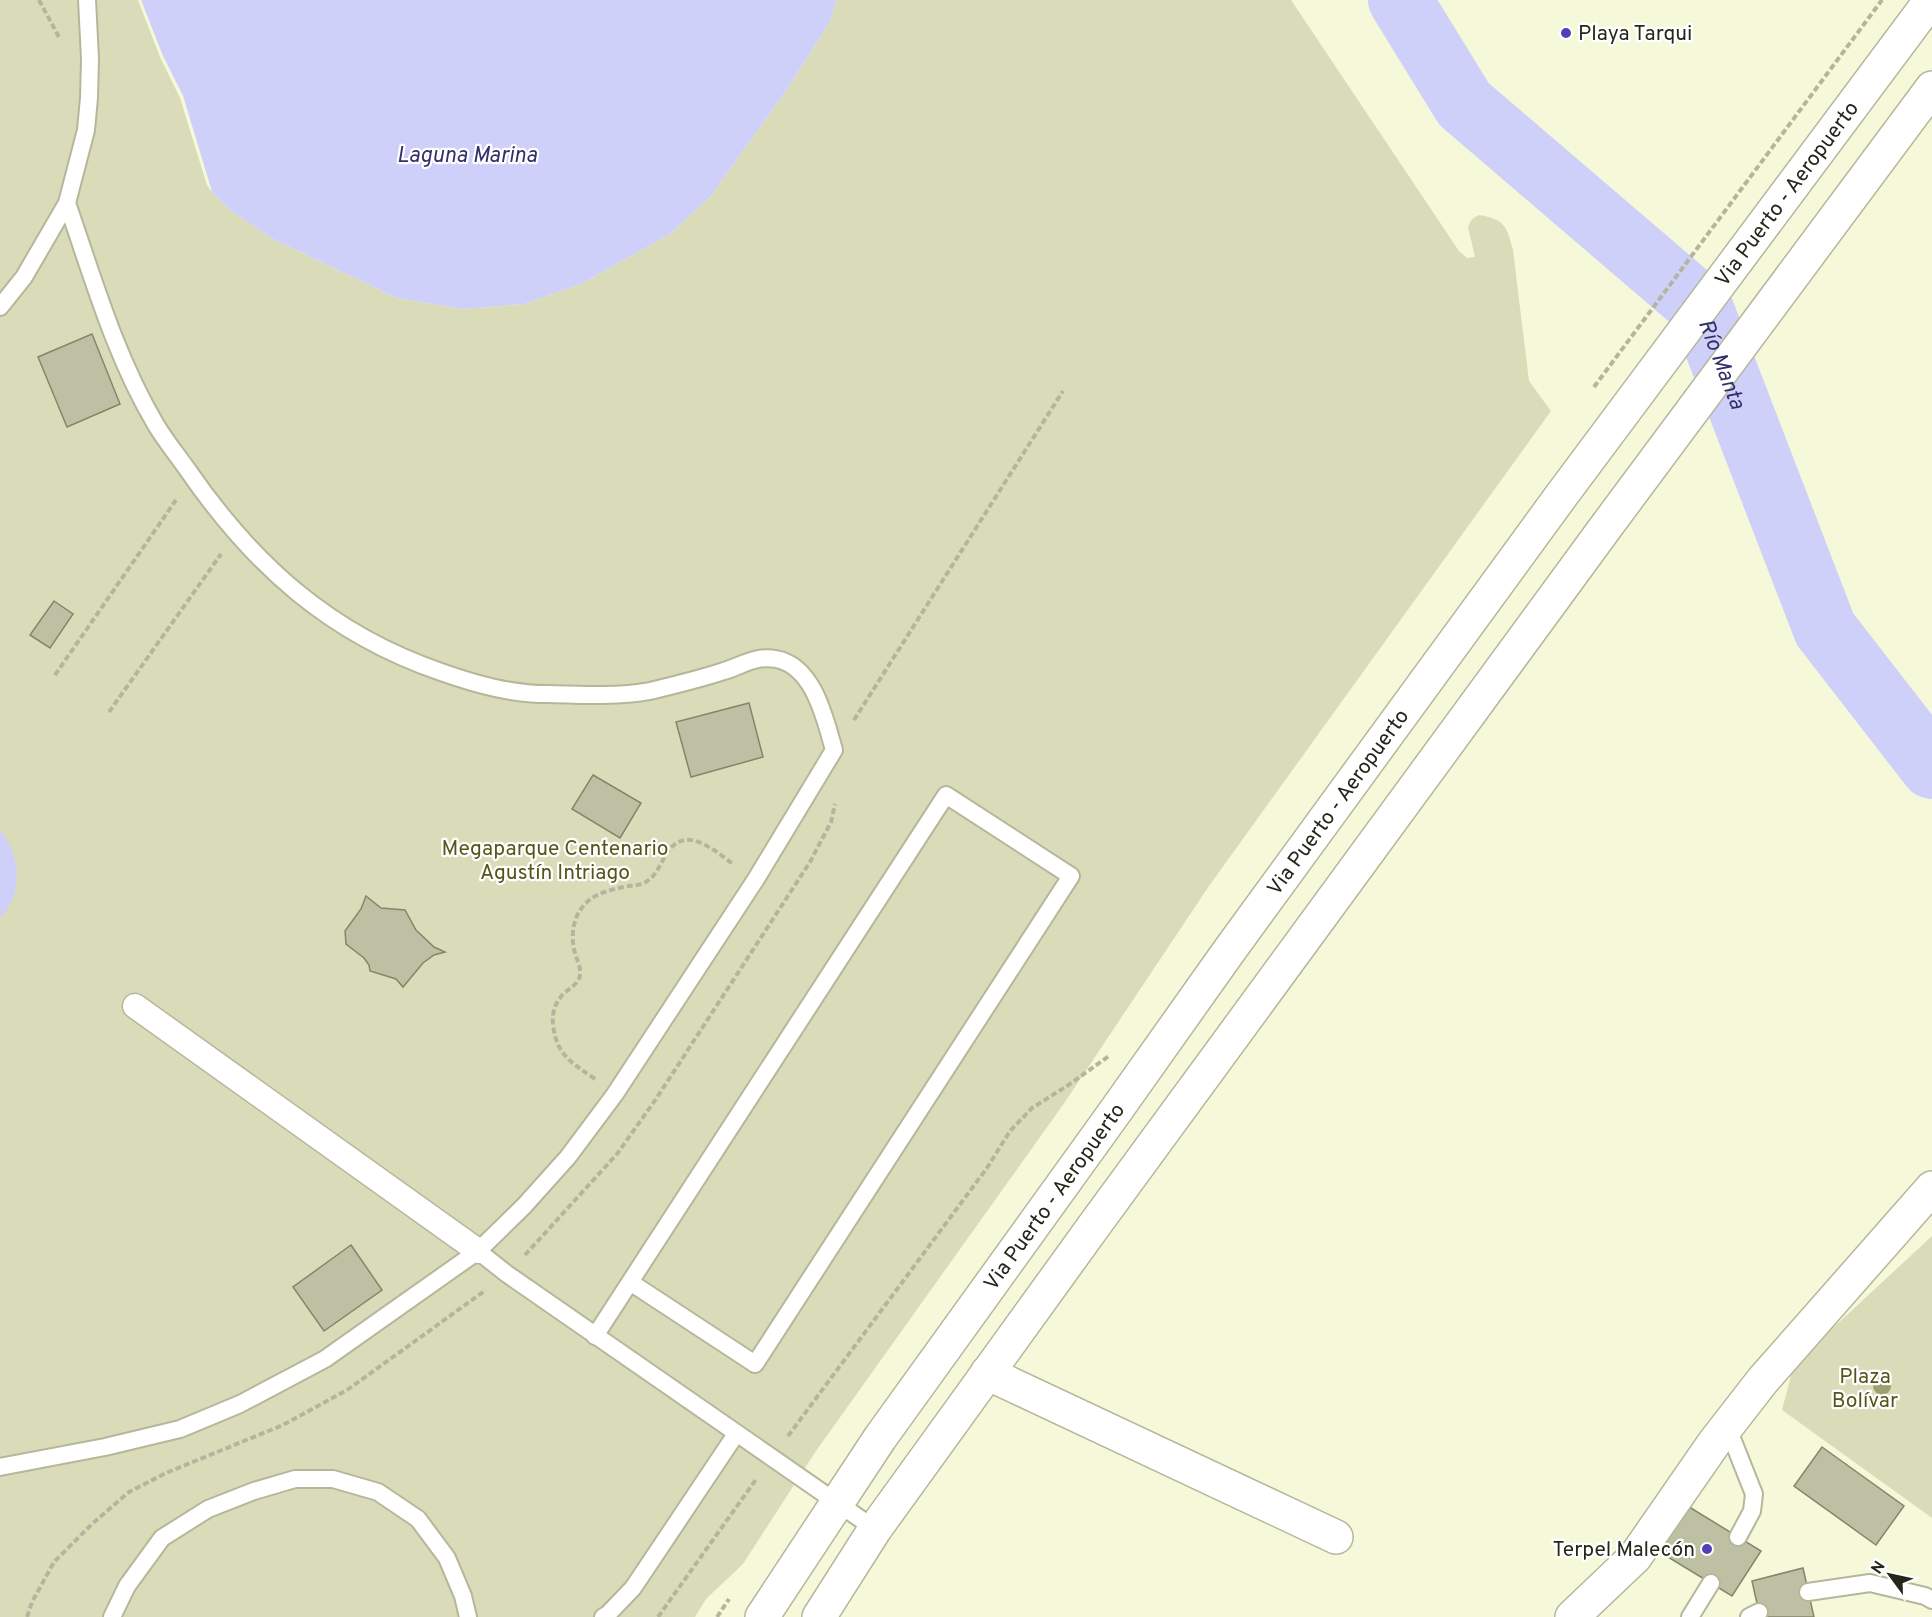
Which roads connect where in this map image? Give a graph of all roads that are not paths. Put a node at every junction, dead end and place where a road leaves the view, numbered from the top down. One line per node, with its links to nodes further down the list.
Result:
1 (87, 0): 4 (lane)
2 (1929, 2): 15 (main road, Via Puerto - Aeropuerto)
3 (1932, 88): 11 (main road)
4 (67, 203): 5 (lane); 8 (lane)
5 (0, 307)
6 (135, 1005): 8 (street)
7 (1932, 1188): 12 (main road)
8 (478, 1251): 10 (lane); 14 (lane)
9 (630, 1282): 9 (lane); 10 (lane)
10 (595, 1336): 13 (lane)
11 (987, 1373): 16 (main road); 17 (main road)
12 (1727, 1426): 18 (lane); 27 (main road)
13 (736, 1434): 15 (lane); 24 (lane)
14 (0, 1467)
15 (836, 1503): 16 (lane); 25 (main road, Via Puerto - Aeropuerto)
16 (875, 1529): 26 (main road)
17 (1336, 1537)
18 (1738, 1537)
19 (1711, 1583): 28 (lane)
20 (1808, 1592): 21 (lane)
21 (1932, 1600)
22 (112, 1617): 23 (lane)
23 (468, 1617)
24 (603, 1617)
25 (762, 1617)
26 (819, 1617)
27 (1572, 1617)
28 (1690, 1617)

